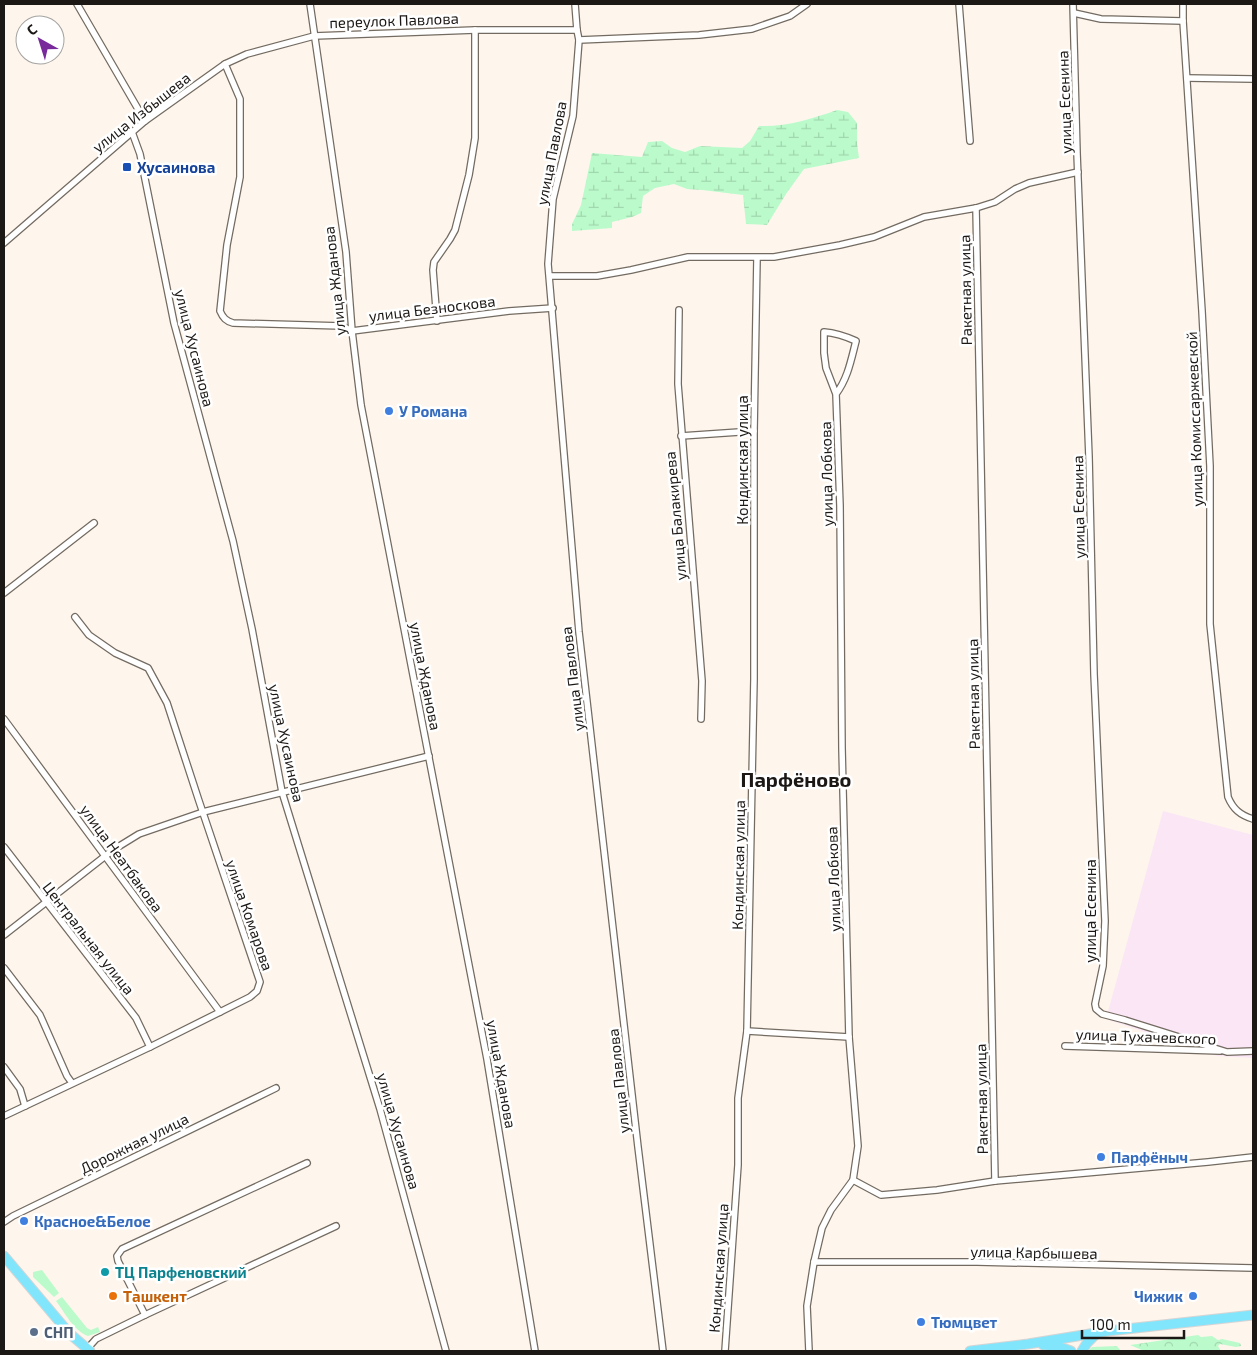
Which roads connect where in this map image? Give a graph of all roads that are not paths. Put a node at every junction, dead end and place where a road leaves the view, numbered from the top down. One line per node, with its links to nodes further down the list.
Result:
1 (76, 4): 17 (street)
2 (310, 4): 12 (street, улица Жданова)
3 (575, 4): 11 (street, улица Павлова)
4 (807, 4): 13 (street)
5 (959, 4): 19 (street)
6 (1073, 4): 8 (street, улица Есенина)
7 (1183, 4): 9 (street, улица Комиссаржевской)
8 (1074, 13): 9 (street); 20 (street, улица Есенина)
9 (1183, 21): 15 (street, улица Комиссаржевской)
10 (475, 30): 11 (street, переулок Павлова); 12 (street, переулок Павлова); 27 (street, переулок Павлова)
11 (576, 30): 13 (street, улица Павлова)
12 (314, 36): 14 (street, улица Избышева); 28 (street, улица Жданова)
13 (579, 40): 24 (street, улица Павлова)
14 (225, 64): 17 (street, улица Избышева); 28 (street, улица Безноскова)
15 (1187, 78): 16 (street); 40 (street, улица Комиссаржевской)
16 (1253, 79)
17 (145, 121): 18 (street, улица Избышева)
18 (132, 132): 22 (street, улица Избышева); 38 (street, улица Хусаинова)
19 (970, 141)
20 (1078, 172): 21 (street); 46 (street, улица Есенина)
21 (976, 208): 23 (street); 62 (street, Ракетная улица)
22 (4, 244)
23 (757, 258): 24 (street); 30 (street, Кондинская улица)
24 (550, 276): 25 (street, улица Павлова)
25 (553, 308): 27 (street, улица Безноскова); 75 (street, улица Павлова)
26 (679, 310): 31 (street, улица Балакирева)
27 (437, 321): 28 (street, улица Безноскова)
28 (352, 331): 37 (street, улица Жданова)
29 (836, 394): 29 (street, улица Лобкова); 49 (street, улица Лобкова)
30 (754, 431): 31 (street); 48 (street, Кондинская улица)
31 (681, 436): 35 (street, улица Балакирева)
32 (94, 523): 33 (street)
33 (4, 593)
34 (74, 617): 39 (street, улица Комарова)
35 (701, 719)
36 (4, 720): 42 (street, улица Неатбакова)
37 (429, 756): 38 (street); 74 (street, улица Жданова)
38 (282, 792): 39 (street); 73 (street, улица Хусаинова)
39 (202, 812): 42 (street); 47 (street, улица Комарова)
40 (1253, 819)
41 (4, 847): 43 (street, Центральная улица)
42 (105, 856): 43 (street); 47 (street, улица Неатбакова)
43 (46, 902): 44 (street); 51 (street, Центральная улица)
44 (4, 935)
45 (4, 968): 55 (street)
46 (1096, 1008): 52 (street, улица Тухачевского)
47 (220, 1012): 51 (street, улица Комарова)
48 (747, 1031): 49 (street); 76 (street, Кондинская улица)
49 (849, 1037): 61 (street, улица Лобкова)
50 (1065, 1046): 52 (street, улица Тухачевского)
51 (150, 1047): 55 (street, улица Комарова)
52 (1227, 1052): 53 (street, улица Тухачевского)
53 (1253, 1052)
54 (4, 1067): 57 (street)
55 (72, 1083): 57 (street, улица Комарова)
56 (276, 1088): 63 (street, Дорожная улица)
57 (25, 1106): 58 (street, улица Комарова)
58 (4, 1116)
59 (1253, 1157): 62 (street)
60 (307, 1163): 68 (street)
61 (853, 1180): 62 (street); 66 (street, улица Лобкова)
62 (995, 1180)
63 (4, 1222)
64 (336, 1226): 68 (street)
65 (4, 1256): 72 (main road)
66 (814, 1262): 67 (street, улица Карбышева); 77 (street, улица Лобкова)
67 (1253, 1268)
68 (145, 1315): 72 (street)
69 (1253, 1315): 70 (main road)
70 (1097, 1333): 71 (main road); 80 (main road)
71 (1028, 1344): 78 (main road); 79 (main road)
72 (89, 1350)
73 (446, 1351)
74 (535, 1351)
75 (663, 1351)
76 (725, 1351)
77 (810, 1351)
78 (970, 1351)
79 (1071, 1351)
80 (1082, 1351)

